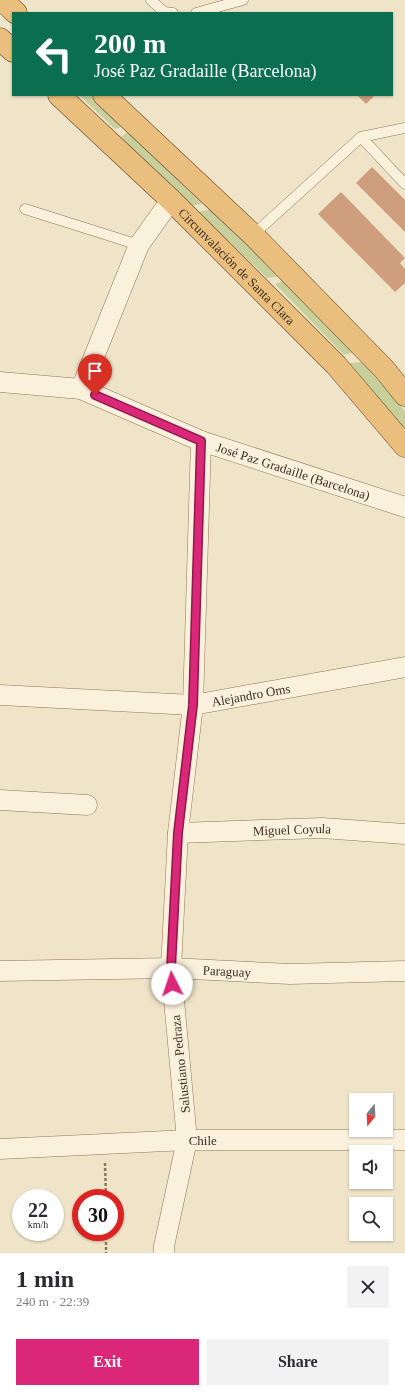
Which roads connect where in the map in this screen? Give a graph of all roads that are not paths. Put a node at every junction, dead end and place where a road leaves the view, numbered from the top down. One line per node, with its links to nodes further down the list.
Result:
1 (2, 0): 4 (highway)
2 (151, 0): 5 (lane)
3 (243, 0): 6 (lane)
4 (15, 12)
5 (164, 12)
6 (200, 12)
7 (0, 39): 8 (highway)
8 (12, 51)
9 (60, 96): 14 (highway, Circunvalación de Santa Clara)
10 (105, 96): 16 (highway)
11 (405, 128): 12 (lane)
12 (361, 137): 13 (lane); 16 (lane)
13 (405, 184)
14 (171, 200): 17 (street); 22 (highway, Circunvalación de Santa Clara)
15 (25, 209): 17 (lane)
16 (253, 235): 20 (highway)
17 (139, 244): 19 (street)
18 (0, 382): 19 (street, José Paz Gradaille (Barcelona))
19 (81, 389): 21 (street, José Paz Gradaille (Barcelona))
20 (405, 395)
21 (201, 441): 23 (street, José Paz Gradaille (Barcelona)); 26 (street, Salustiano Pedraza)
22 (405, 446)
23 (405, 507)
24 (405, 666): 26 (street, Alejandro Oms)
25 (0, 694): 26 (street, Alejandro Oms)
26 (193, 705): 29 (street, Salustiano Pedraza)
27 (0, 800): 28 (street)
28 (87, 804)
29 (178, 833): 30 (street, Miguel Coyula); 31 (street, Salustiano Pedraza)
30 (405, 834)
31 (171, 968): 32 (street, Paraguay); 33 (street, Paraguay); 34 (street, Salustiano Pedraza)
32 (0, 971)
33 (405, 971)
34 (187, 1140): 35 (street, Chile); 36 (street, Chile); 37 (street, Salustiano Pedraza)
35 (405, 1140)
36 (0, 1149)
37 (164, 1253)

